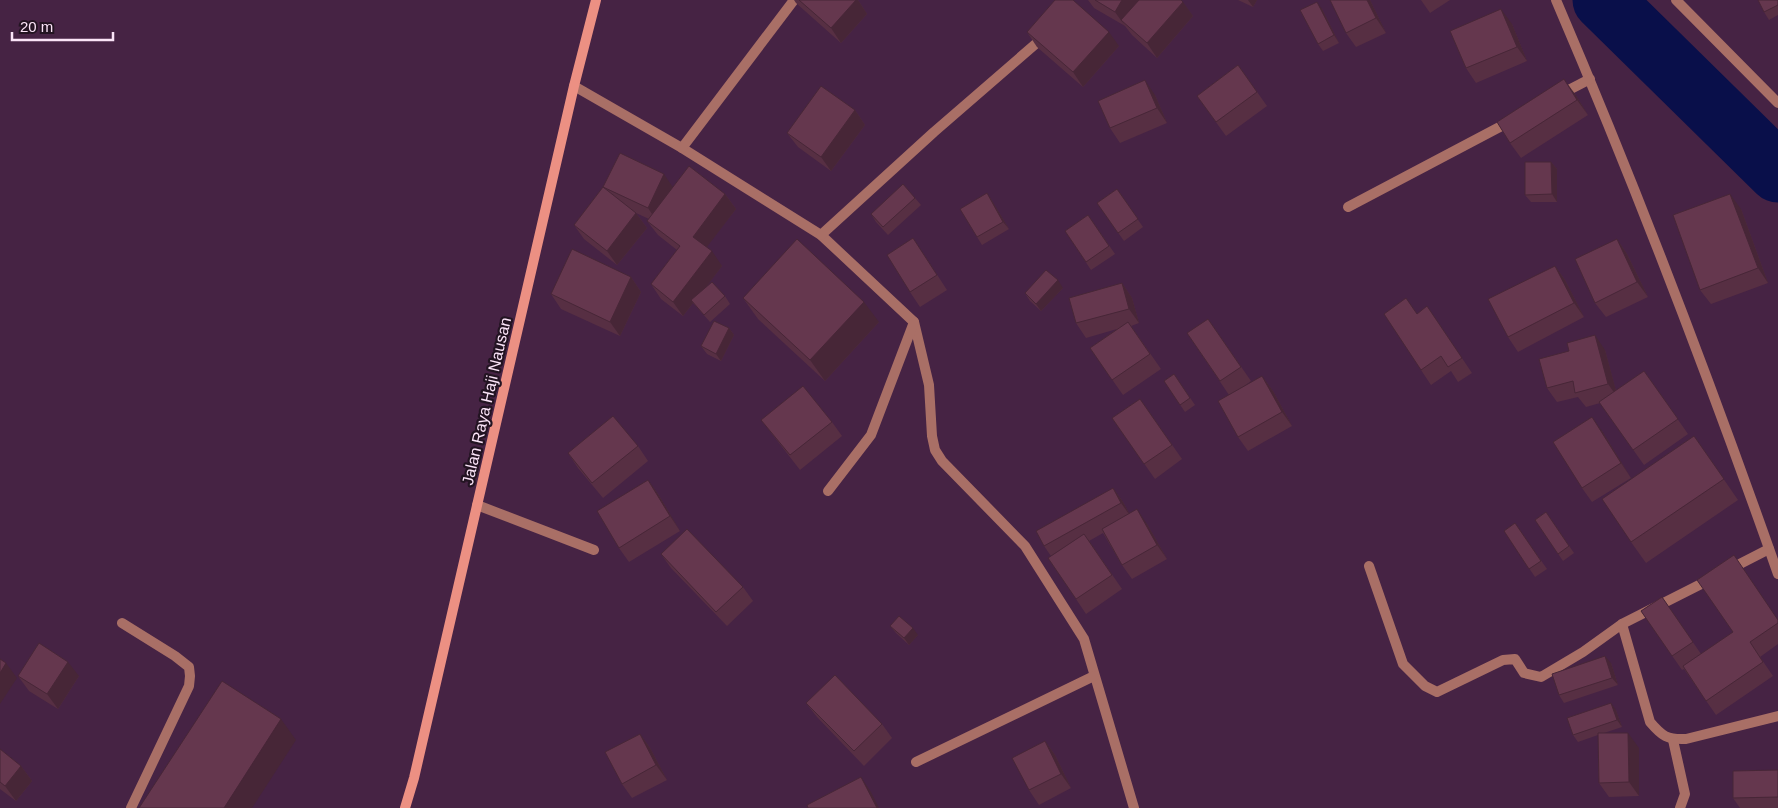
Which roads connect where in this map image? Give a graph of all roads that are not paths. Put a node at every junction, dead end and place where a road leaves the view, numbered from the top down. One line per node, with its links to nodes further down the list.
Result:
1 (596, 0): 7 (main road, Jalan Raya Haji Nausan)
2 (794, 0): 11 (street)
3 (1556, 0): 6 (street)
4 (1676, 0): 9 (street)
5 (1052, 29): 13 (street)
6 (1590, 79): 8 (street); 17 (street)
7 (574, 86): 11 (street); 16 (main road, Jalan Raya Haji Nausan)
8 (1556, 97)
9 (1778, 103)
10 (1521, 115): 12 (street)
11 (682, 148): 13 (street)
12 (1348, 207)
13 (821, 235): 14 (street)
14 (914, 322): 15 (street); 23 (street)
15 (828, 491)
16 (478, 505): 18 (street); 28 (main road, Jalan Raya Haji Nausan)
17 (1769, 549): 20 (street); 22 (street)
18 (594, 550)
19 (1369, 566): 22 (street)
20 (1778, 574)
21 (122, 623): 27 (street)
22 (1622, 624): 25 (street)
23 (1094, 676): 26 (street); 29 (street)
24 (1778, 716): 25 (street)
25 (1673, 740): 30 (street)
26 (916, 762)
27 (132, 808)
28 (405, 808)
29 (1134, 808)
30 (1680, 808)

